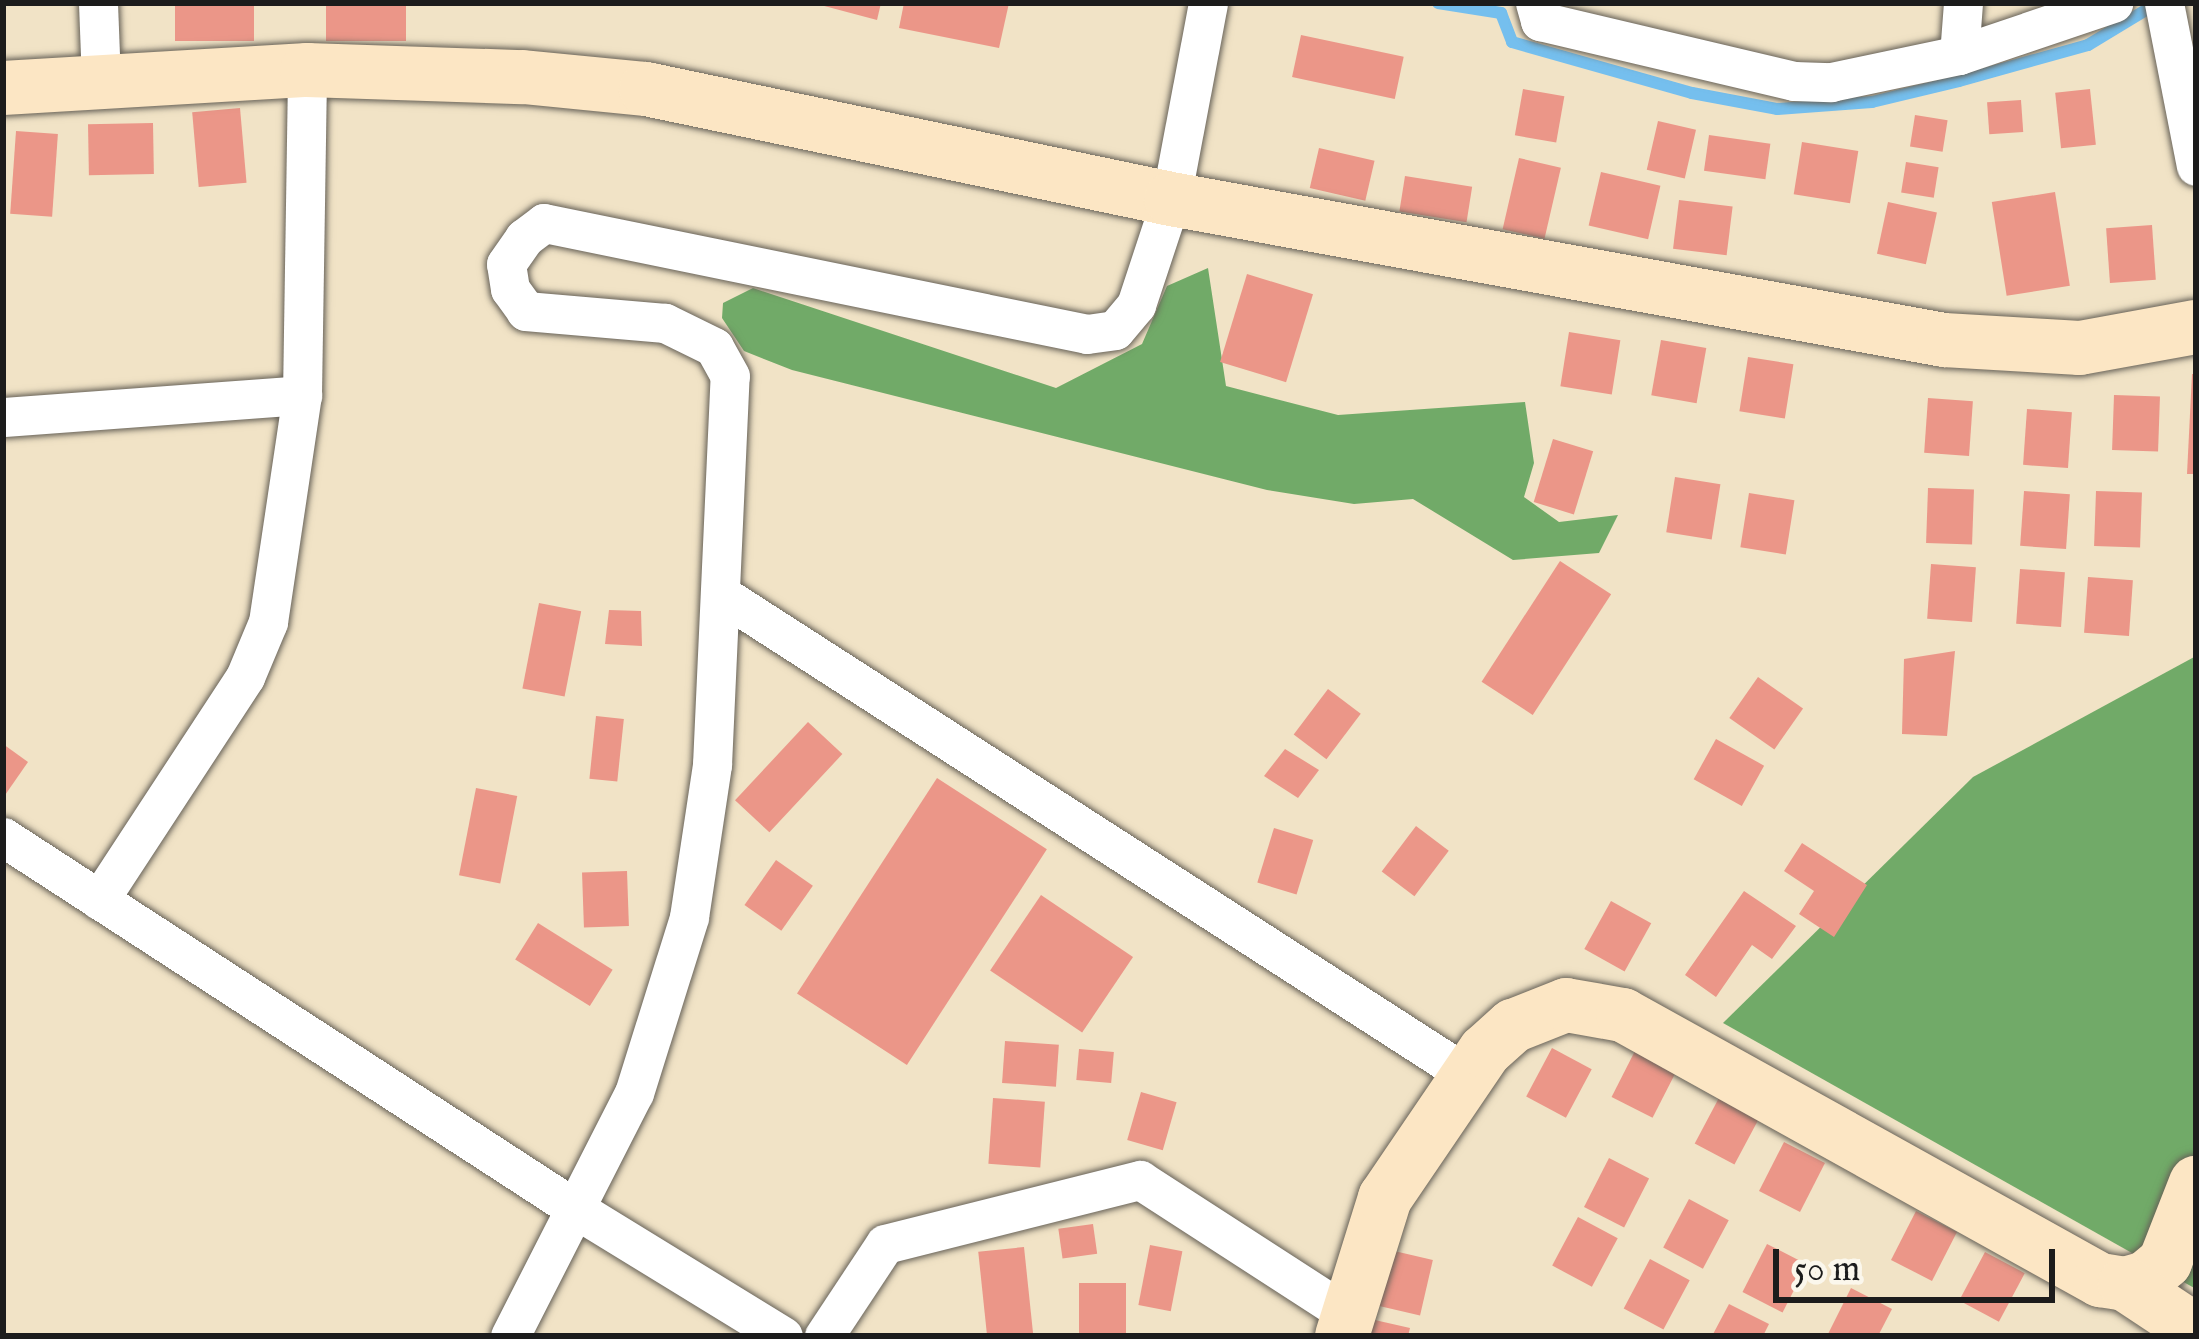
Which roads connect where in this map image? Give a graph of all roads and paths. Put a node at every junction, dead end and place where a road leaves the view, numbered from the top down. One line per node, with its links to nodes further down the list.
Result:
1 (98, 3): 9 (street)
2 (1208, 3): 12 (street)
3 (1535, 3): 7 (street)
4 (1964, 3): 7 (street)
5 (2113, 3): 7 (street)
6 (2164, 3): 11 (street)
7 (1959, 55)
8 (307, 70): 9 (street); 12 (street); 14 (street)
9 (101, 82): 10 (street)
10 (3, 88)
11 (2196, 166)
12 (1171, 199): 13 (street); 16 (street)
13 (2196, 327)
14 (302, 395): 15 (street); 18 (street)
15 (3, 417)
16 (722, 596): 19 (street); 21 (street)
17 (3, 837): 18 (street)
18 (99, 900): 21 (street)
19 (1469, 1076): 22 (street); 23 (street)
20 (2196, 1183): 22 (street)
21 (574, 1208): 25 (street); 26 (street)
22 (2125, 1285): 24 (street)
23 (1345, 1325): 27 (street)
24 (2196, 1331)
25 (510, 1336)
26 (783, 1336)
27 (824, 1336)

